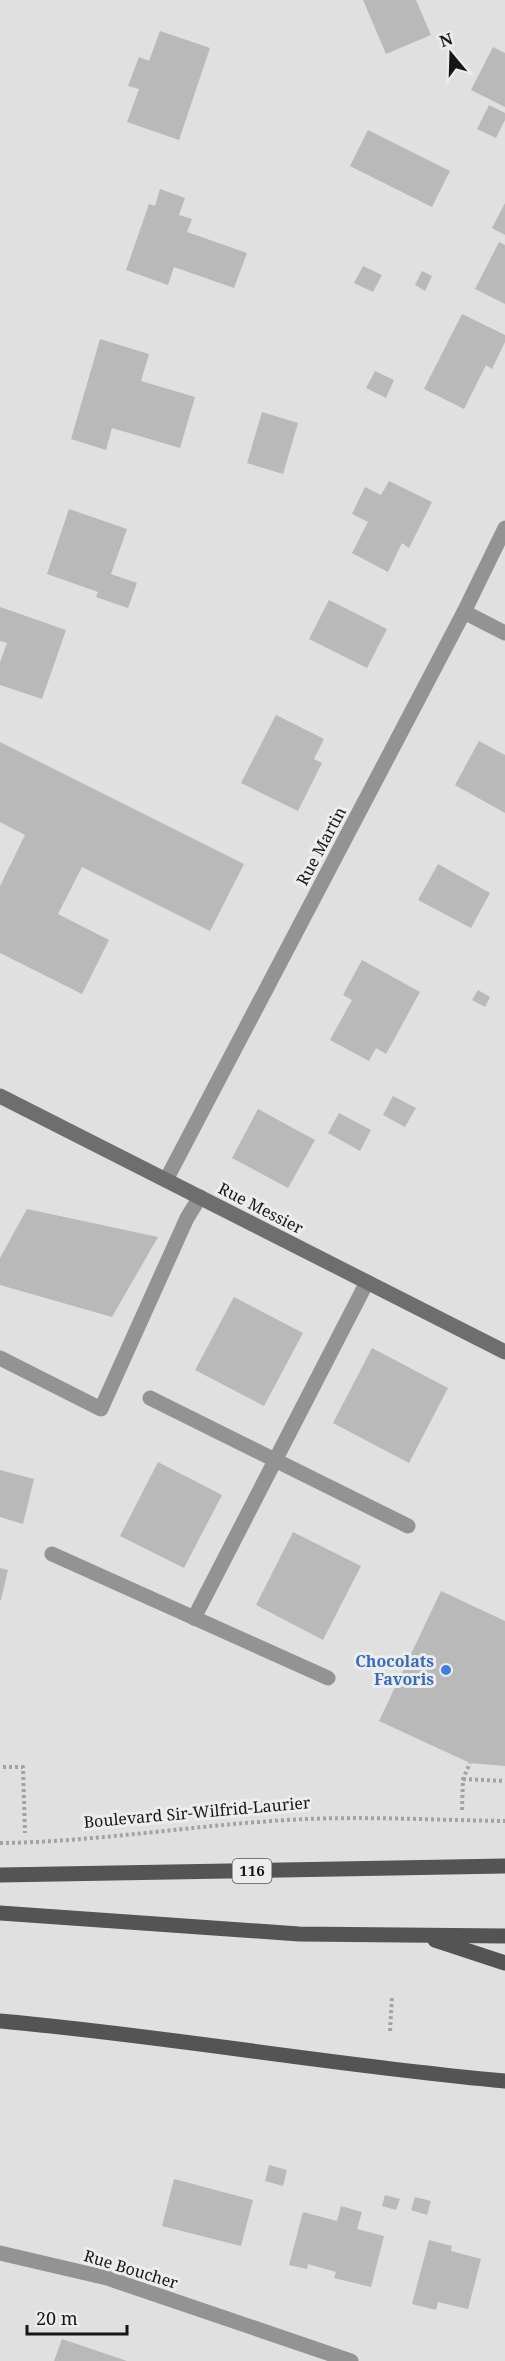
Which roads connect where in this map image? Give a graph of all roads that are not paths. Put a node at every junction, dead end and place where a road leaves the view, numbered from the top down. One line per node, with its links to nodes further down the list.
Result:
1 (505, 528): 2 (street, Rue Martin)
2 (464, 612): 3 (street); 5 (street, Rue Martin)
3 (505, 633)
4 (0, 1096): 5 (street, Rue Messier)
5 (166, 1180): 6 (street, Rue Messier)
6 (200, 1197): 7 (street, Rue Messier); 9 (street)
7 (366, 1282): 8 (street, Rue Messier); 11 (street)
8 (505, 1352)
9 (0, 1358)
10 (150, 1398): 11 (street)
11 (275, 1460): 12 (street); 14 (street)
12 (408, 1526)
13 (52, 1554): 14 (street)
14 (194, 1618): 15 (street)
15 (327, 1678)
16 (505, 1866): 17 (main road, 116)
17 (0, 1875)
18 (0, 1913): 19 (main road)
19 (421, 1936): 20 (main road); 21 (main road)
20 (505, 1936)
21 (505, 1963)
22 (0, 2021): 23 (main road)
23 (504, 2081)
24 (0, 2253): 25 (street, Rue Boucher)
25 (351, 2361)

